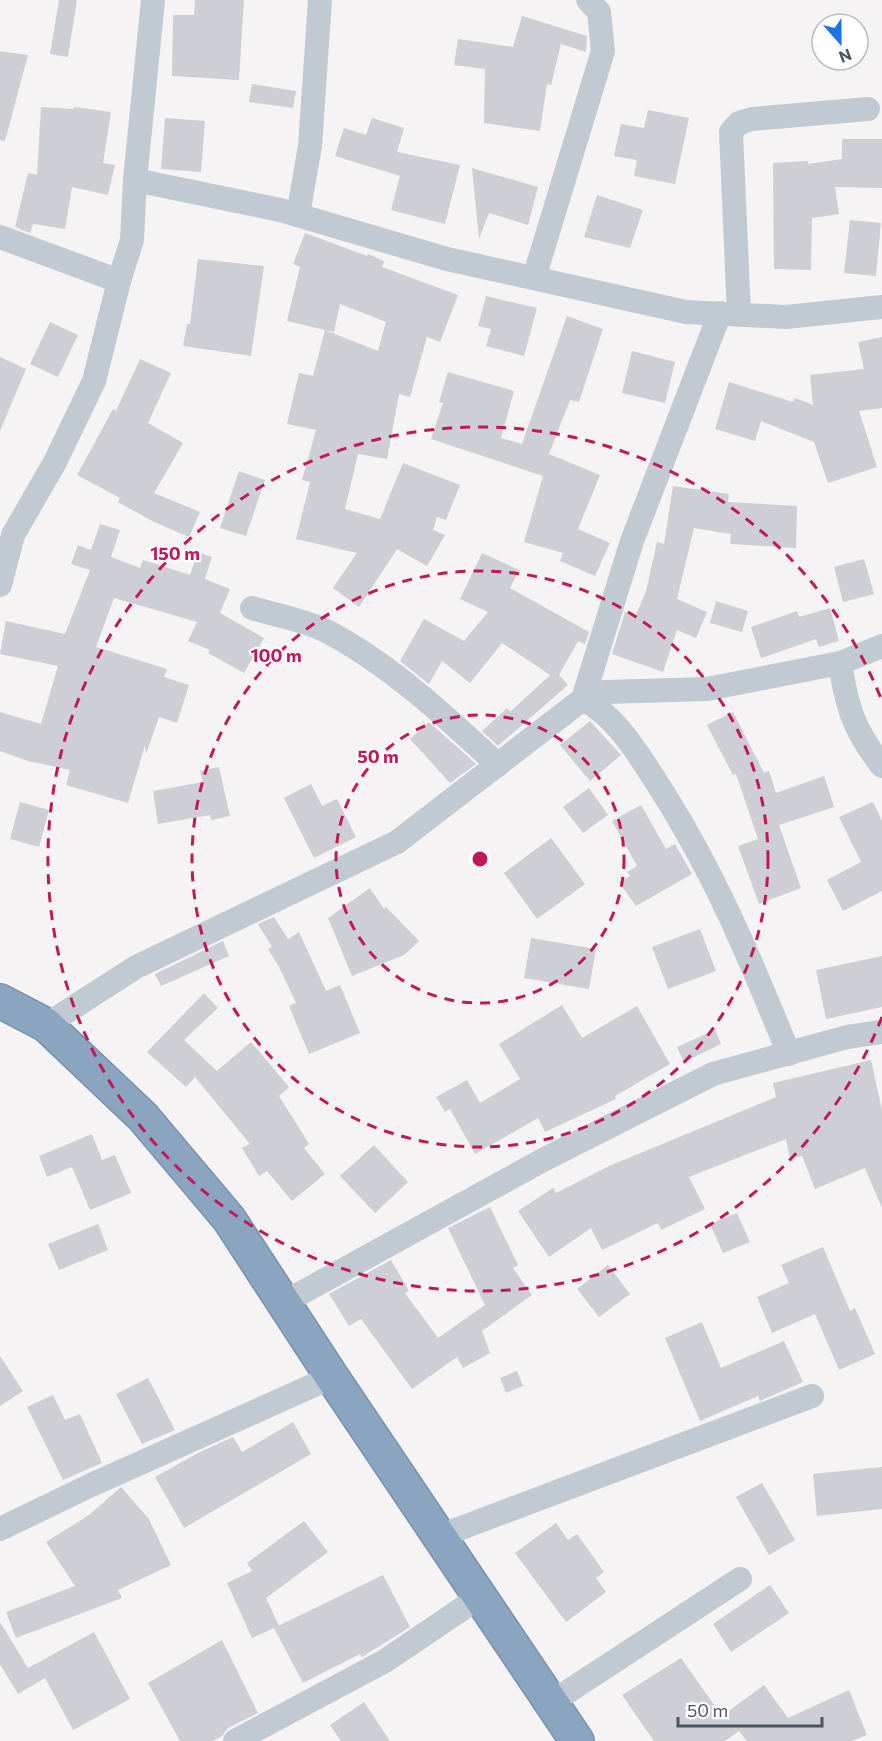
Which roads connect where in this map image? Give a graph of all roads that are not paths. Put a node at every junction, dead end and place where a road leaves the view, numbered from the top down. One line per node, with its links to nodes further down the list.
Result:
1 (153, 0): 5 (street)
2 (320, 0): 6 (street)
3 (588, 0): 8 (street)
4 (868, 109): 11 (street)
5 (135, 180): 6 (street); 9 (street)
6 (298, 215): 8 (street)
7 (0, 237): 9 (street)
8 (534, 278): 11 (street)
9 (118, 281): 12 (street)
10 (882, 307): 11 (street)
11 (729, 314): 16 (street)
12 (0, 585)
13 (252, 608): 17 (street)
14 (882, 646): 15 (street)
15 (840, 663): 16 (street); 18 (street)
16 (583, 699): 17 (street); 22 (street)
17 (498, 765): 20 (street)
18 (882, 766)
19 (0, 1001): 20 (highway)
20 (46, 1025): 23 (highway)
21 (882, 1032): 22 (street)
22 (789, 1054): 23 (street)
23 (283, 1303): 24 (highway)
24 (332, 1377): 26 (street); 27 (highway)
25 (812, 1396): 27 (street)
26 (0, 1529)
27 (440, 1536): 29 (highway)
28 (740, 1579): 30 (street)
29 (481, 1596): 30 (highway); 31 (street)
30 (552, 1702): 32 (highway)
31 (235, 1741)
32 (577, 1741)

